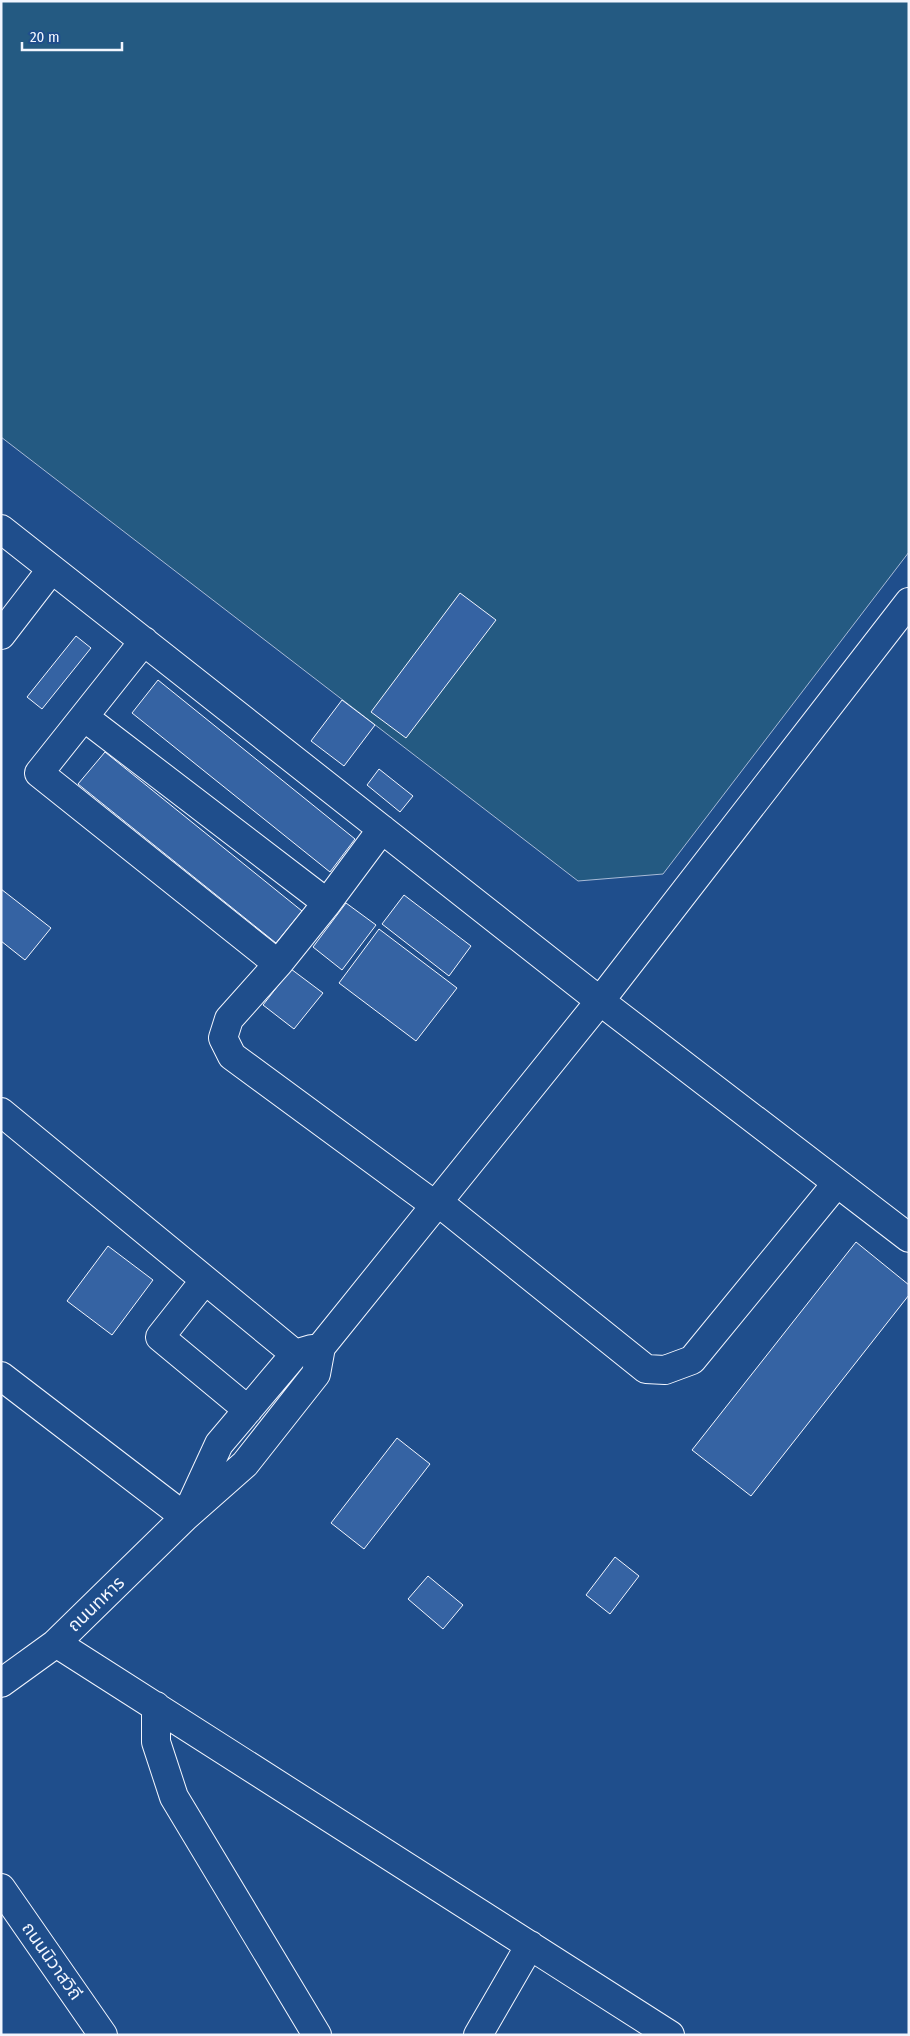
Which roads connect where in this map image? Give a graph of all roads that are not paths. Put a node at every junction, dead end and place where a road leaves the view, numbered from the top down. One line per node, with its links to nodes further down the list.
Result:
1 (1, 529): 2 (street)
2 (51, 570): 4 (street); 5 (street)
3 (909, 602): 10 (street)
4 (1, 636)
5 (144, 641): 6 (street); 7 (street)
6 (84, 717): 8 (street); 9 (street)
7 (382, 830): 8 (street); 10 (street)
8 (327, 903): 9 (street)
9 (278, 964): 13 (street)
10 (600, 1001): 12 (street); 13 (street)
11 (1, 1112): 15 (street)
12 (837, 1183): 13 (street); 14 (street)
13 (437, 1204): 16 (street)
14 (909, 1238)
15 (205, 1280): 17 (street); 19 (street)
16 (321, 1347): 17 (street); 20 (street, ถนนทหาร)
17 (295, 1354): 19 (street)
18 (1, 1376): 20 (street)
19 (248, 1410): 20 (street)
20 (185, 1517): 21 (street, ถนนทหาร)
21 (56, 1643): 22 (street, ถนนทหาร); 23 (street)
22 (1, 1683)
23 (156, 1706): 25 (street); 26 (street)
24 (1, 1888): 27 (street, ถนนนิวาสวิถี)
25 (530, 1945): 28 (street); 29 (street)
26 (306, 2031)
27 (103, 2035)
28 (478, 2035)
29 (670, 2035)

